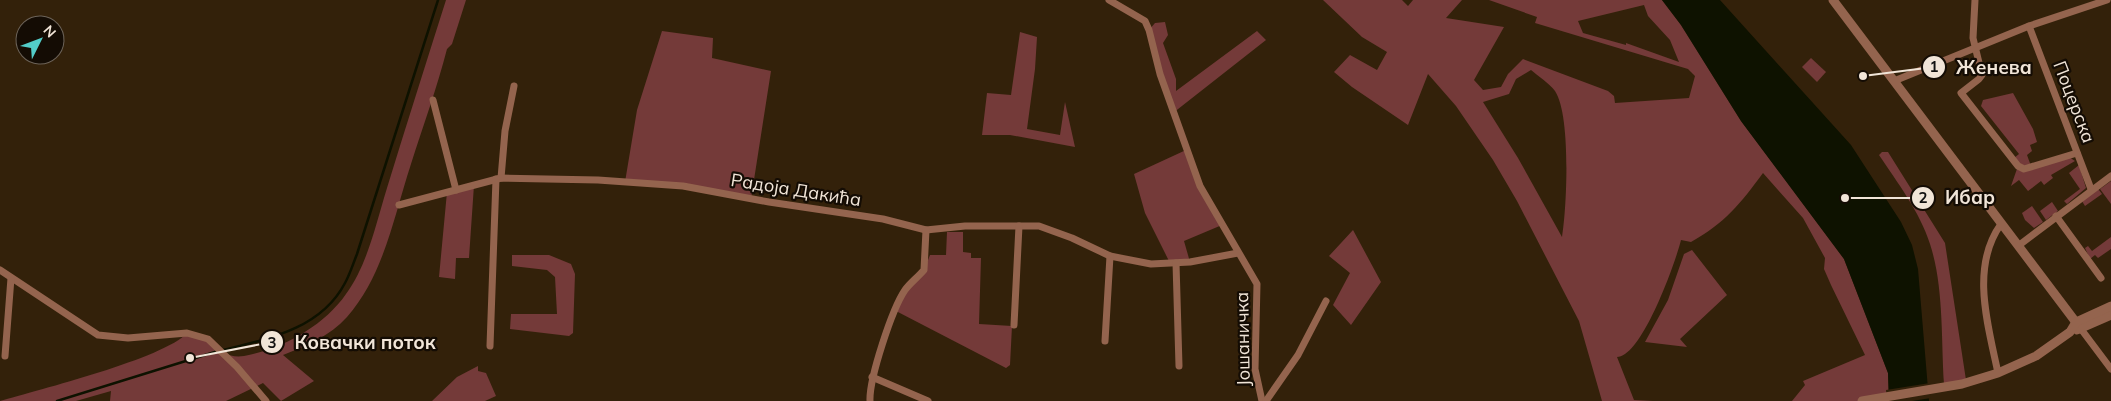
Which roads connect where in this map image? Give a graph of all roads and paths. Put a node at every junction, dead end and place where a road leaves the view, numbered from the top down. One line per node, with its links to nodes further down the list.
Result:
1 (1109, 0): 21 (street, Јошаничка)
2 (1833, 0): 7 (street)
3 (1975, 0): 6 (street)
4 (2107, 0): 5 (street)
5 (2029, 26): 6 (street); 10 (street, Поцерска)
6 (1975, 47): 7 (street); 10 (street)
7 (1894, 81): 17 (street)
8 (514, 86): 12 (street)
9 (433, 100): 13 (street)
10 (2077, 153): 14 (street, Поцерска)
11 (2111, 176): 14 (street)
12 (498, 178): 13 (street, Радоја Дакића); 19 (street, Радоја Дакића); 33 (street)
13 (456, 190): 15 (street, Радоја Дакића)
14 (2091, 190): 16 (street)
15 (399, 205)
16 (2056, 216): 20 (street); 26 (street)
17 (2001, 224): 20 (street); 37 (street)
18 (1019, 226): 19 (street); 22 (street); 30 (street)
19 (926, 230): 38 (street)
20 (2018, 246): 31 (street)
21 (1238, 253): 23 (street); 42 (street, Јошаничка)
22 (1110, 256): 23 (street); 32 (street)
23 (1176, 263): 35 (street)
24 (0, 270): 25 (street)
25 (11, 278): 34 (street); 39 (street)
26 (2101, 278)
27 (1326, 301): 43 (street, Јошаничка)
28 (2111, 306): 31 (street)
29 (2111, 315): 31 (street)
30 (1014, 325)
31 (2079, 326): 36 (street); 37 (street)
32 (1105, 341)
33 (490, 346)
34 (5, 356)
35 (1179, 366)
36 (2111, 370)
37 (1998, 373): 44 (street)
38 (872, 377): 40 (street); 41 (street)
39 (266, 401)
40 (870, 401)
41 (928, 401)
42 (1262, 401)
43 (1266, 401)
44 (1862, 401)

